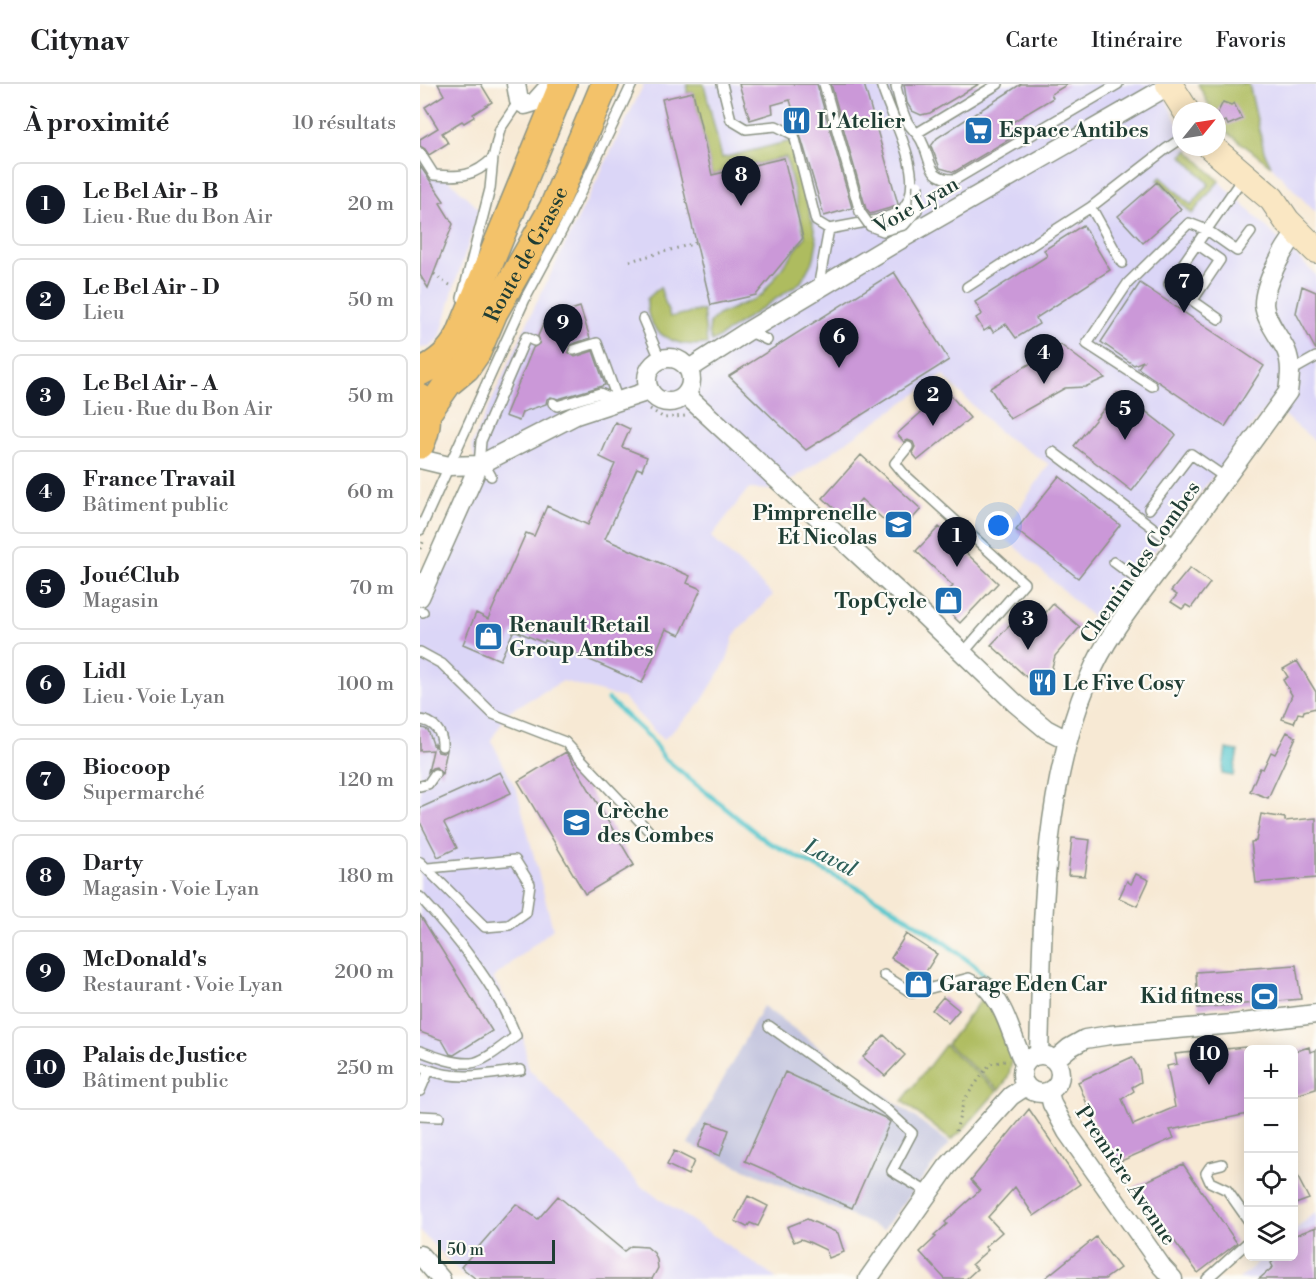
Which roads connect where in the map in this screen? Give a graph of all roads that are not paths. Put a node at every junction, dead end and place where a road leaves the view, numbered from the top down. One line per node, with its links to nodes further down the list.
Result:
1 (551, 84): 14 (street)
2 (563, 84): 41 (main road, Route de Grasse)
3 (586, 84): 37 (main road)
4 (605, 84): 37 (main road, Route de Grasse)
5 (632, 84): 55 (lane)
6 (722, 84): 27 (lane)
7 (824, 84): 24 (lane, bridge)
8 (881, 84): 17 (lane)
9 (897, 84): 17 (lane)
10 (998, 84): 18 (lane)
11 (1118, 84): 18 (lane)
12 (1170, 84): 15 (street); 35 (street, Voie Lyan)
13 (1180, 84): 16 (street)
14 (518, 89): 23 (lane)
15 (1181, 102)
16 (1191, 102)
17 (903, 125): 18 (lane); 24 (lane)
18 (917, 134)
19 (1172, 145): 26 (lane)
20 (1226, 148): 30 (street)
21 (420, 153): 23 (lane)
22 (1222, 156): 25 (street)
23 (493, 158): 41 (lane)
24 (911, 172): 27 (lane)
25 (1245, 174): 28 (lane); 30 (street)
26 (1091, 207): 33 (lane); 34 (lane)
27 (829, 229): 35 (lane)
28 (1207, 230): 29 (lane); 31 (lane); 50 (lane)
29 (1251, 232)
30 (1307, 233): 32 (street); 49 (street)
31 (1197, 244): 36 (lane); 36 (lane)
32 (1316, 249)
33 (1122, 263)
34 (967, 287)
35 (818, 289): 40 (street, Voie Lyan)
36 (1193, 300): 39 (lane)
37 (494, 312): 55 (main road, Route de Grasse)
38 (643, 319): 46 (lane)
39 (1219, 319)
40 (748, 331): 42 (lane); 47 (street, Voie Lyan)
41 (460, 335): 48 (main road, Route de Grasse)
42 (767, 340)
43 (534, 341): 58 (lane)
44 (574, 350): 53 (lane)
45 (1316, 357): 49 (lane)
46 (660, 359): 47 (street); 51 (street)
47 (689, 369): 52 (street)
48 (420, 372)
49 (1291, 372): 59 (street, Chemin des Combes)
50 (1152, 386)
51 (649, 391): 52 (street); 53 (street)
52 (686, 395): 67 (street)
53 (618, 401): 54 (lane); 58 (street)
54 (554, 403)
55 (428, 440): 58 (street); 61 (lane)
56 (908, 447): 67 (lane)
57 (1053, 452): 62 (lane)
58 (484, 468): 65 (street)
59 (1226, 478): 60 (lane); 62 (street, Chemin des Combes)
60 (1149, 509)
61 (420, 530)
62 (1176, 545): 64 (street, Chemin des Combes)
63 (1114, 562): 64 (lane)
64 (1146, 586): 69 (street, Chemin des Combes)
65 (421, 607)
66 (420, 652): 73 (lane)
67 (963, 653): 69 (street)
68 (420, 720): 70 (lane)
69 (1067, 740): 81 (street, Chemin des Combes)
70 (442, 746)
71 (435, 774): 72 (lane)
72 (420, 786)
73 (648, 830)
74 (424, 865): 74 (lane)
75 (420, 897): 80 (lane)
76 (884, 975): 77 (lane)
77 (985, 986): 81 (street)
78 (1316, 1014): 81 (street)
79 (769, 1026): 89 (lane)
80 (420, 1051)
81 (1033, 1066): 85 (street); 85 (street, Chemin des Combes); 89 (street)
82 (425, 1068): 83 (lane); 84 (lane)
83 (521, 1070)
84 (420, 1090)
85 (1049, 1092): 95 (street, Première Avenue)
86 (420, 1116): 87 (lane)
87 (440, 1117)
88 (1222, 1164): 90 (lane)
89 (929, 1193): 94 (street)
90 (1244, 1214)
91 (1244, 1246): 96 (lane)
92 (420, 1255): 93 (street)
93 (433, 1276)
94 (868, 1279)
95 (1173, 1279)
96 (1207, 1279)

